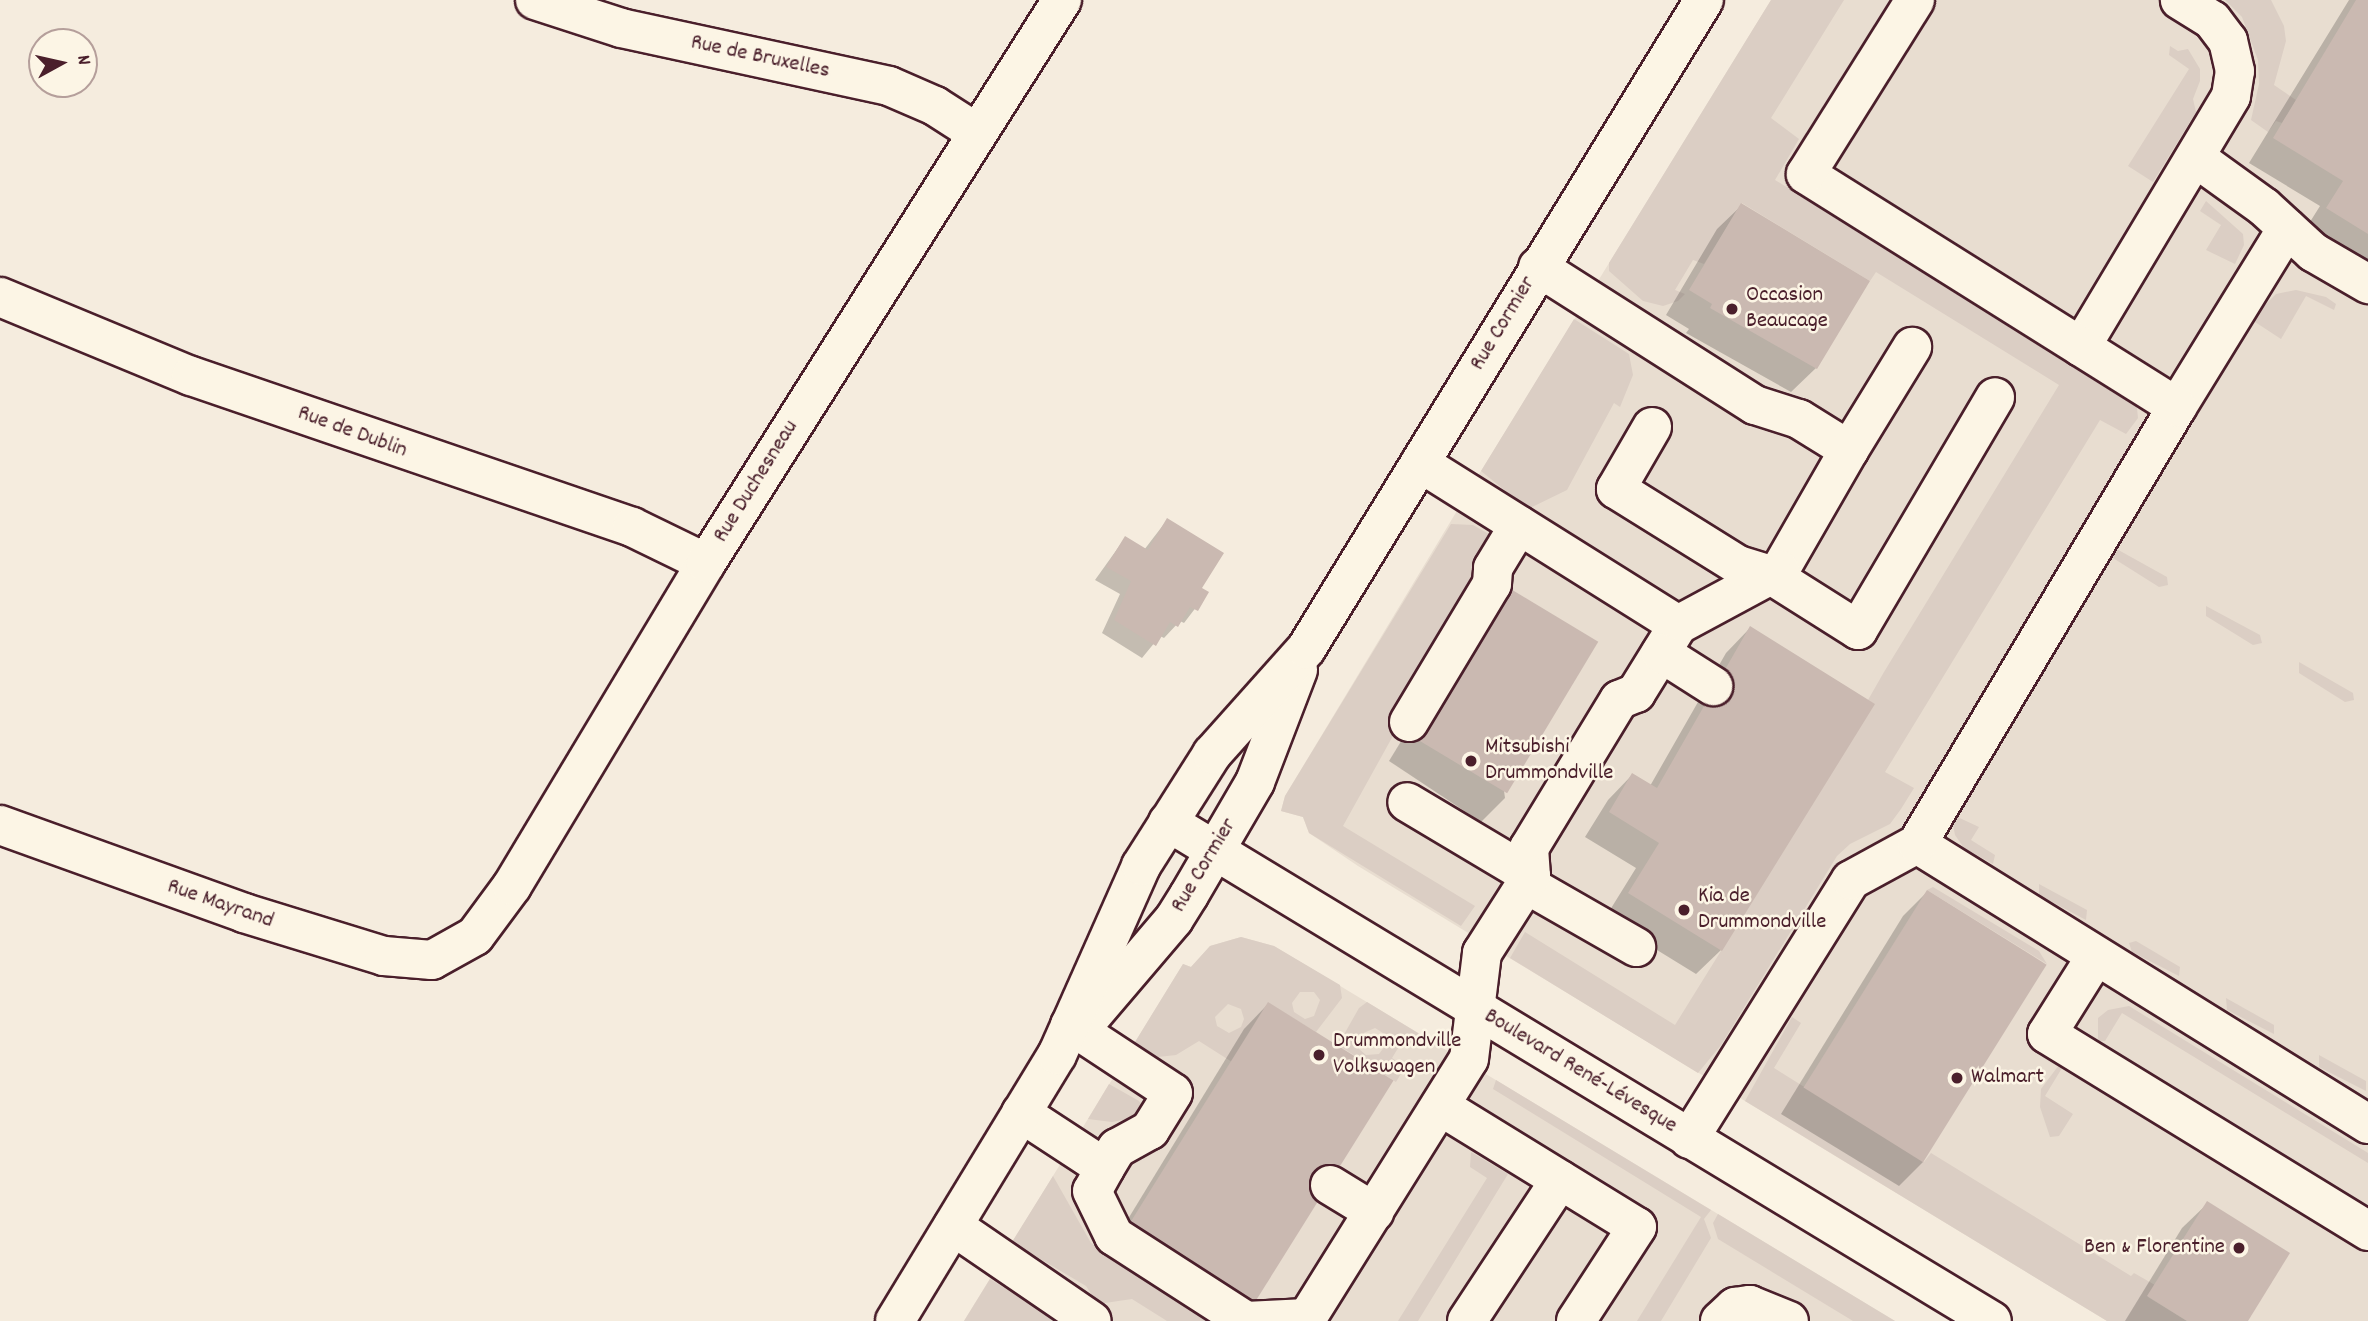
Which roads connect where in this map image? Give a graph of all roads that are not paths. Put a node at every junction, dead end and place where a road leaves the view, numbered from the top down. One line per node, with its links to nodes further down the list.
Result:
1 (1062, 0): 6 (street, Rue Duchesneau)
2 (1704, 0): 9 (street, Rue Cormier)
3 (1915, 0): 13 (street)
4 (2179, 0): 7 (street)
5 (553, 3): 6 (street, Rue de Bruxelles)
6 (977, 133): 20 (street, Rue Duchesneau)
7 (2196, 158): 8 (street); 13 (street)
8 (2287, 228): 10 (street); 15 (street)
9 (1538, 267): 17 (street); 18 (street, Rue Cormier)
10 (2368, 284)
11 (0, 297): 20 (street, Rue de Dublin)
12 (1912, 347): 17 (street)
13 (2081, 347): 15 (street)
14 (1996, 397): 21 (street)
15 (2177, 407): 29 (street)
16 (1652, 427): 21 (street)
17 (1849, 450): 21 (street)
18 (1420, 463): 19 (street); 23 (street, Rue Cormier)
19 (1519, 525): 22 (street); 25 (street)
20 (706, 563): 33 (street, Rue Duchesneau)
21 (1771, 575): 22 (street)
22 (1670, 639): 24 (street); 31 (street)
23 (1306, 649): 27 (street, Rue Cormier); 30 (street, Rue Cormier)
24 (1713, 686)
25 (1409, 722)
26 (1407, 802): 31 (street)
27 (1168, 822): 30 (street, Boulevard René-Lévesque); 36 (street, Rue Cormier)
28 (0, 825): 33 (street, Rue Mayrand)
29 (1917, 844): 34 (street); 40 (street)
30 (1215, 851): 35 (street, Boulevard René-Lévesque); 36 (street, Rue Cormier)
31 (1529, 880): 32 (street); 35 (street)
32 (1636, 947)
33 (445, 956)
34 (2095, 956): 39 (street); 46 (street)
35 (1474, 1008): 37 (street); 40 (street, Boulevard René-Lévesque)
36 (1069, 1037): 38 (street, Rue Cormier); 41 (street)
37 (1440, 1106): 42 (street); 44 (street)
38 (1021, 1113): 41 (street); 45 (street, Rue Cormier)
39 (2368, 1125)
40 (1689, 1139): 47 (street, Boulevard René-Lévesque)
41 (1105, 1168): 44 (street)
42 (1560, 1180): 50 (street); 51 (street)
43 (1330, 1185): 44 (street)
44 (1374, 1212)
45 (953, 1226): 48 (street); 49 (street, Rue Cormier)
46 (2368, 1231)
47 (1978, 1318)
48 (1088, 1320)
49 (895, 1321)
50 (1467, 1321)
51 (1576, 1321)
52 (1720, 1321): 53 (street)
53 (1789, 1321)

